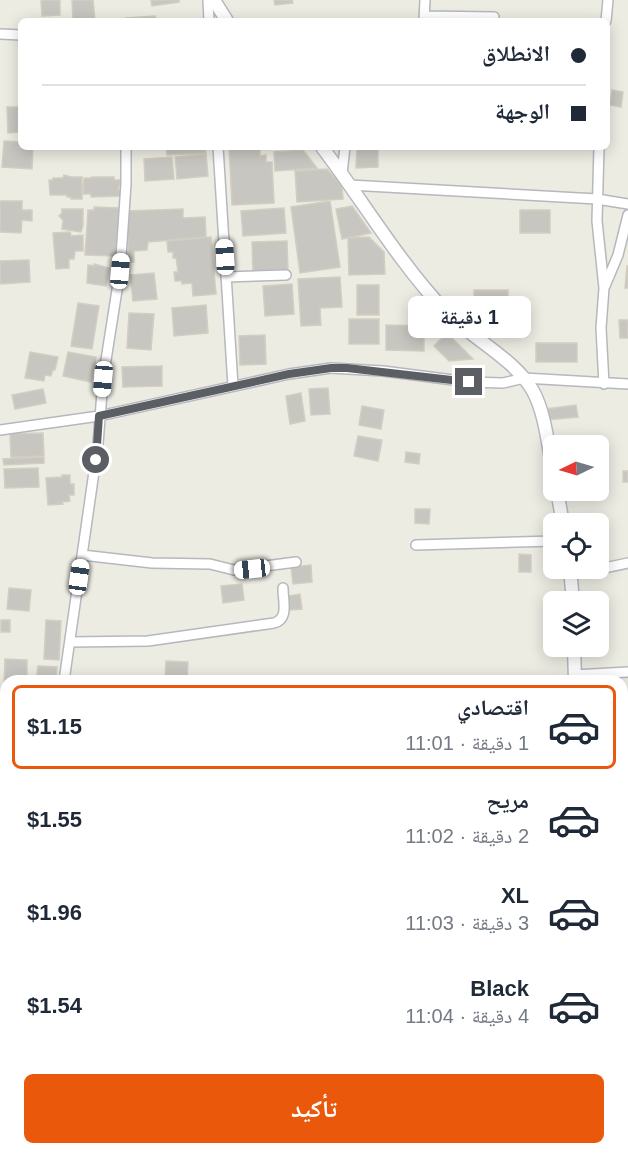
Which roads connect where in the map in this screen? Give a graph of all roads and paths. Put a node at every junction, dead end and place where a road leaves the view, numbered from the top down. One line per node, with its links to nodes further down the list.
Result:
1 (208, 0): 6 (street)
2 (214, 0): 7 (street)
3 (425, 0): 8 (street)
4 (608, 0): 9 (street)
5 (494, 17): 8 (street)
6 (209, 18)
7 (225, 18)
8 (424, 18)
9 (606, 18)
10 (0, 34): 11 (street)
11 (18, 35)
12 (126, 150): 29 (street)
13 (218, 150): 23 (street)
14 (324, 150): 17 (street)
15 (345, 150): 17 (street)
16 (599, 150): 19 (street)
17 (342, 173): 18 (street)
18 (350, 185): 19 (street); 25 (street)
19 (597, 199): 20 (street); 24 (street)
20 (628, 204)
21 (628, 215): 24 (street)
22 (286, 275): 23 (street)
23 (226, 277): 28 (street)
24 (604, 288): 26 (street)
25 (524, 378): 26 (street); 28 (street); 31 (street)
26 (604, 384): 27 (street)
27 (628, 384)
28 (233, 386): 29 (street)
29 (99, 416): 30 (street); 34 (street)
30 (0, 430)
31 (545, 435)
32 (543, 541): 33 (street)
33 (416, 545)
34 (82, 555): 35 (street); 39 (street)
35 (296, 562)
36 (628, 562): 37 (street)
37 (609, 565)
38 (283, 588): 39 (street)
39 (70, 642): 42 (street)
40 (574, 657): 43 (street)
41 (628, 672): 44 (street)
42 (65, 675)
43 (574, 675)
44 (601, 675)

